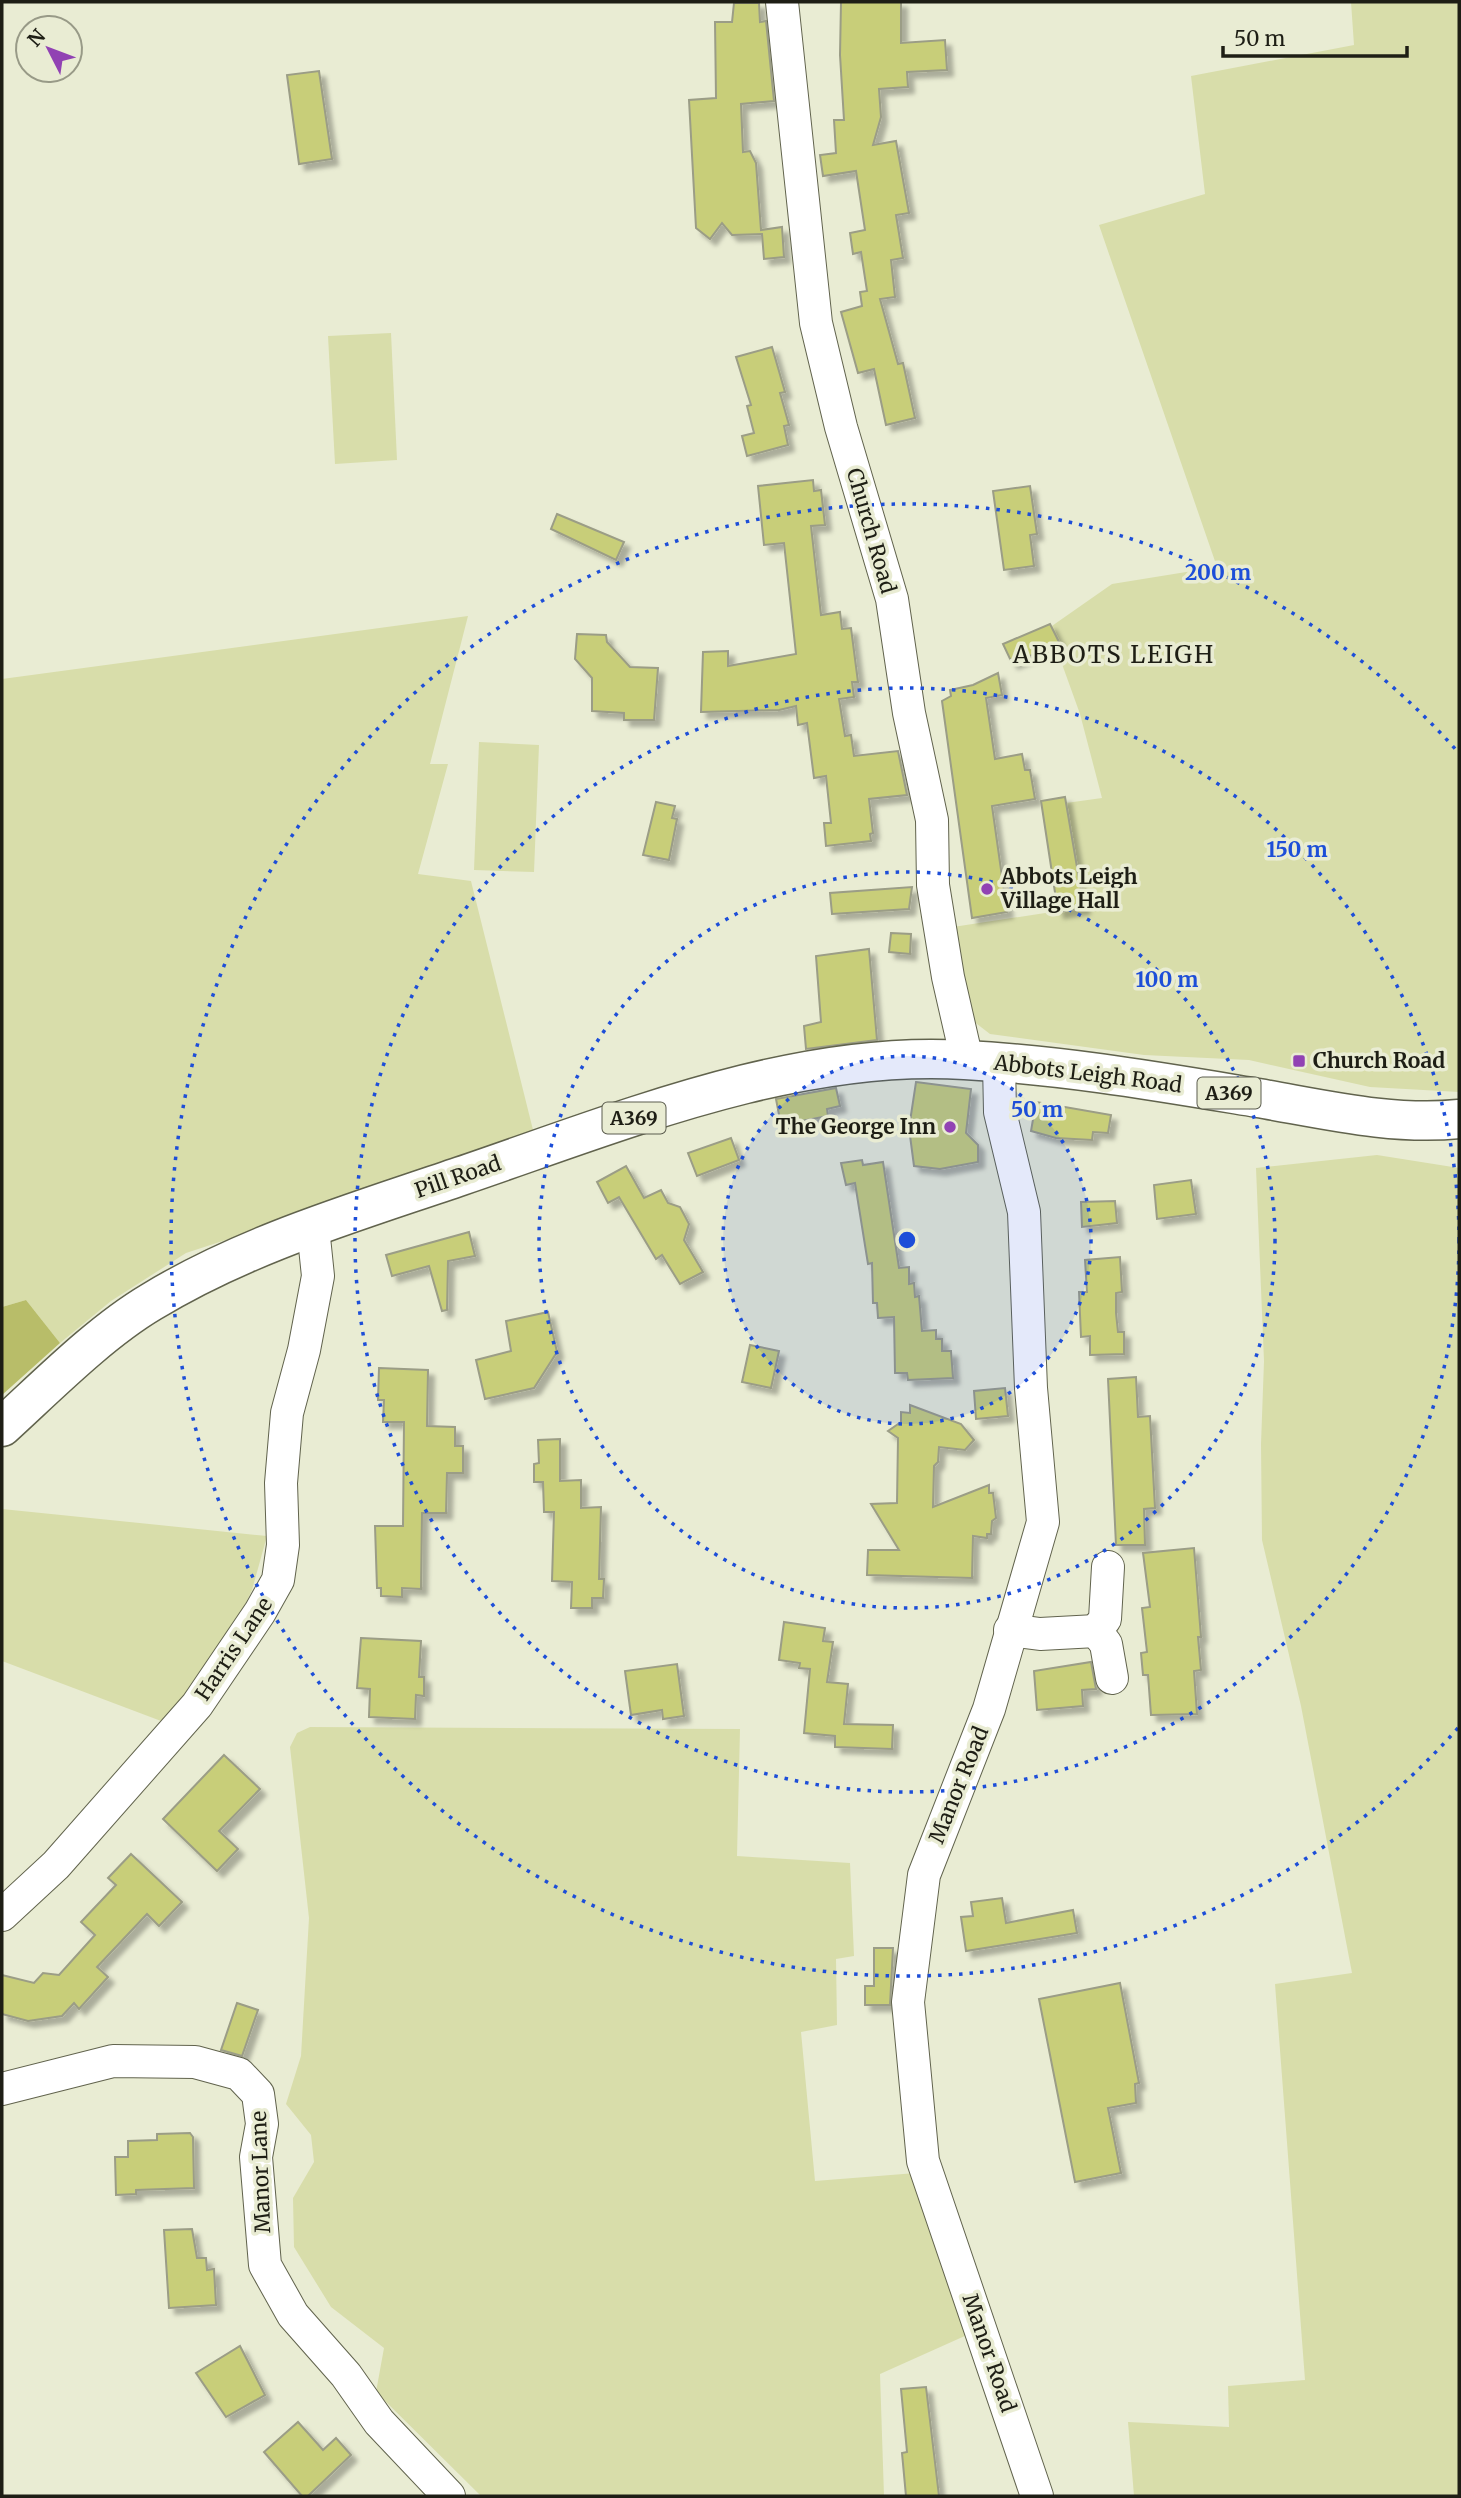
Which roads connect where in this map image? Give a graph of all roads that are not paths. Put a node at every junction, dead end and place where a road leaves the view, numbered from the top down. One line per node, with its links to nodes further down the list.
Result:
1 (782, 2): 2 (street, Church Road)
2 (983, 1061): 3 (main road, Abbots Leigh Road / A369); 4 (main road, Pill Road / A369); 7 (street, Manor Road)
3 (1459, 1119)
4 (313, 1228): 5 (main road, Pill Road / A369); 10 (street, Harris Lane)
5 (2, 1427)
6 (1108, 1567): 8 (street)
7 (1010, 1630): 8 (street); 13 (street, Manor Road)
8 (1096, 1631): 9 (street)
9 (1112, 1678)
10 (2, 1915)
11 (2, 2089): 12 (street, Manor Lane)
12 (449, 2496)
13 (1037, 2496)

